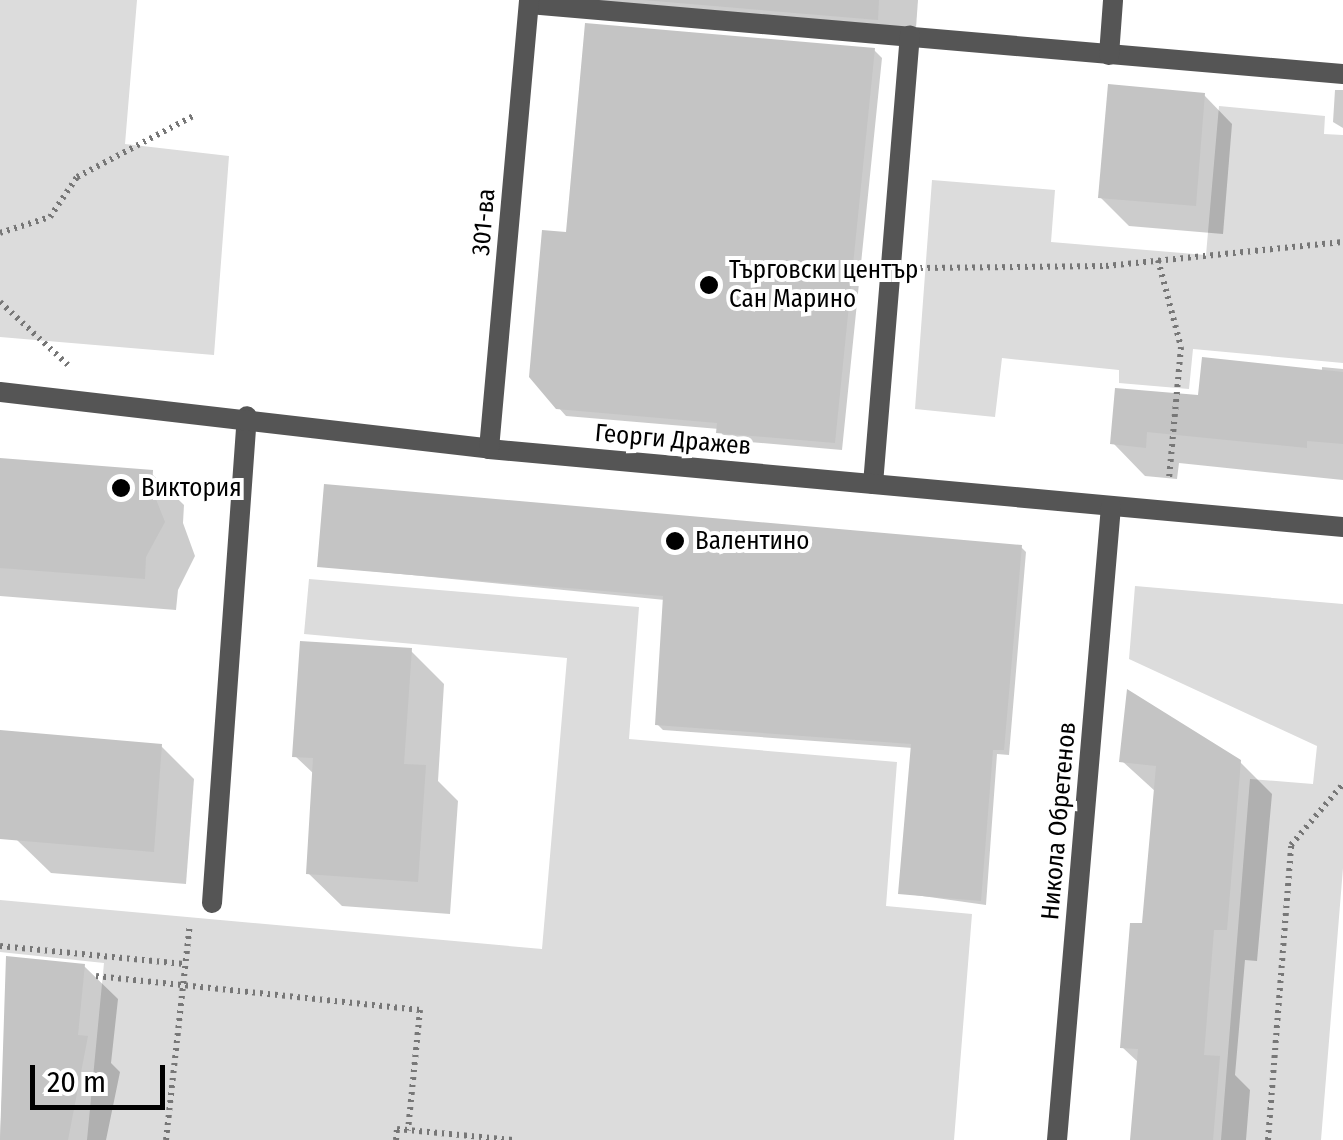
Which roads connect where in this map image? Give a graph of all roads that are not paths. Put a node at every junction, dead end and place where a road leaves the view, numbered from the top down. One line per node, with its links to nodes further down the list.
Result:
1 (1114, 0): 4 (street)
2 (529, 2): 3 (street); 8 (street, 301-ва)
3 (910, 36): 4 (street); 9 (street)
4 (1109, 55): 5 (street)
5 (1343, 74)
6 (0, 392): 7 (street, Георги Дражев)
7 (247, 416): 8 (street, Георги Дражев); 12 (street)
8 (489, 449): 9 (street, Георги Дражев)
9 (873, 484): 10 (street, Георги Дражев)
10 (1112, 506): 11 (street, Георги Дражев); 13 (street, Никола Обретенов)
11 (1343, 527)
12 (212, 903)
13 (1057, 1140)

